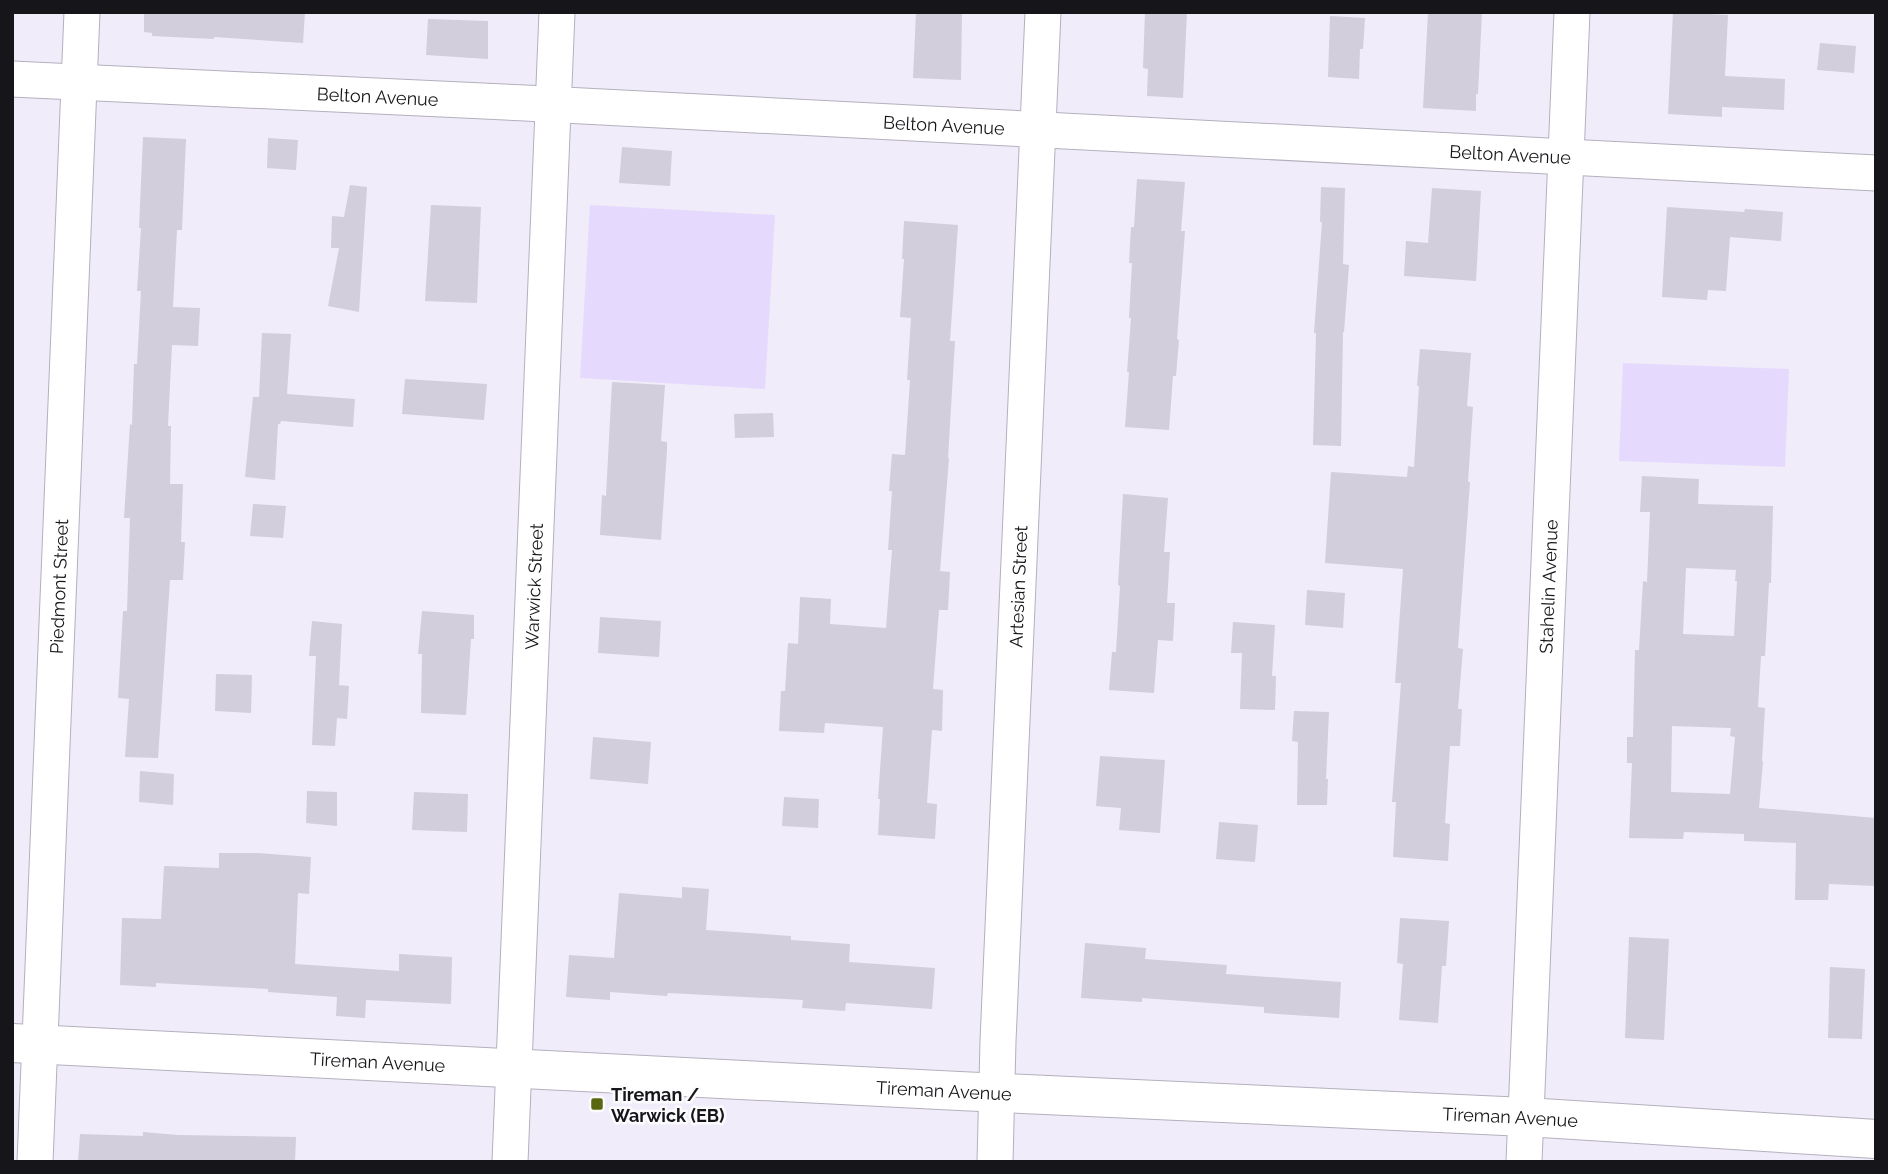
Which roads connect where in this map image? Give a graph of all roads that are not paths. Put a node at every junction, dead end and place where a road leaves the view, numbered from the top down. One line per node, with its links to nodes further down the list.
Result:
1 (82, 12): 6 (street, Piedmont Street)
2 (557, 12): 7 (street, Warwick Street)
3 (1043, 12): 8 (street, Artesian Street)
4 (1572, 12): 9 (street, Stahelin Avenue)
5 (12, 79): 6 (street, Belton Avenue)
6 (79, 83): 7 (street, Belton Avenue); 11 (street, Piedmont Street)
7 (553, 104): 8 (street, Belton Avenue); 12 (street, Warwick Street)
8 (1038, 129): 9 (street, Belton Avenue); 13 (street, Artesian Street)
9 (1566, 158): 10 (street, Belton Avenue); 14 (street, Stahelin Avenue)
10 (1876, 173)
11 (26, 1044): 12 (street, Tireman Avenue); 16 (street, Piedmont Street)
12 (513, 1069): 13 (street, Tireman Avenue); 17 (street, Warwick Street)
13 (998, 1093): 14 (street, Tireman Avenue); 18 (street, Artesian Street)
14 (1526, 1117): 15 (street, Tireman Avenue); 19 (street, Stahelin Avenue)
15 (1876, 1139)
16 (35, 1162)
17 (510, 1162)
18 (995, 1162)
19 (1524, 1162)

